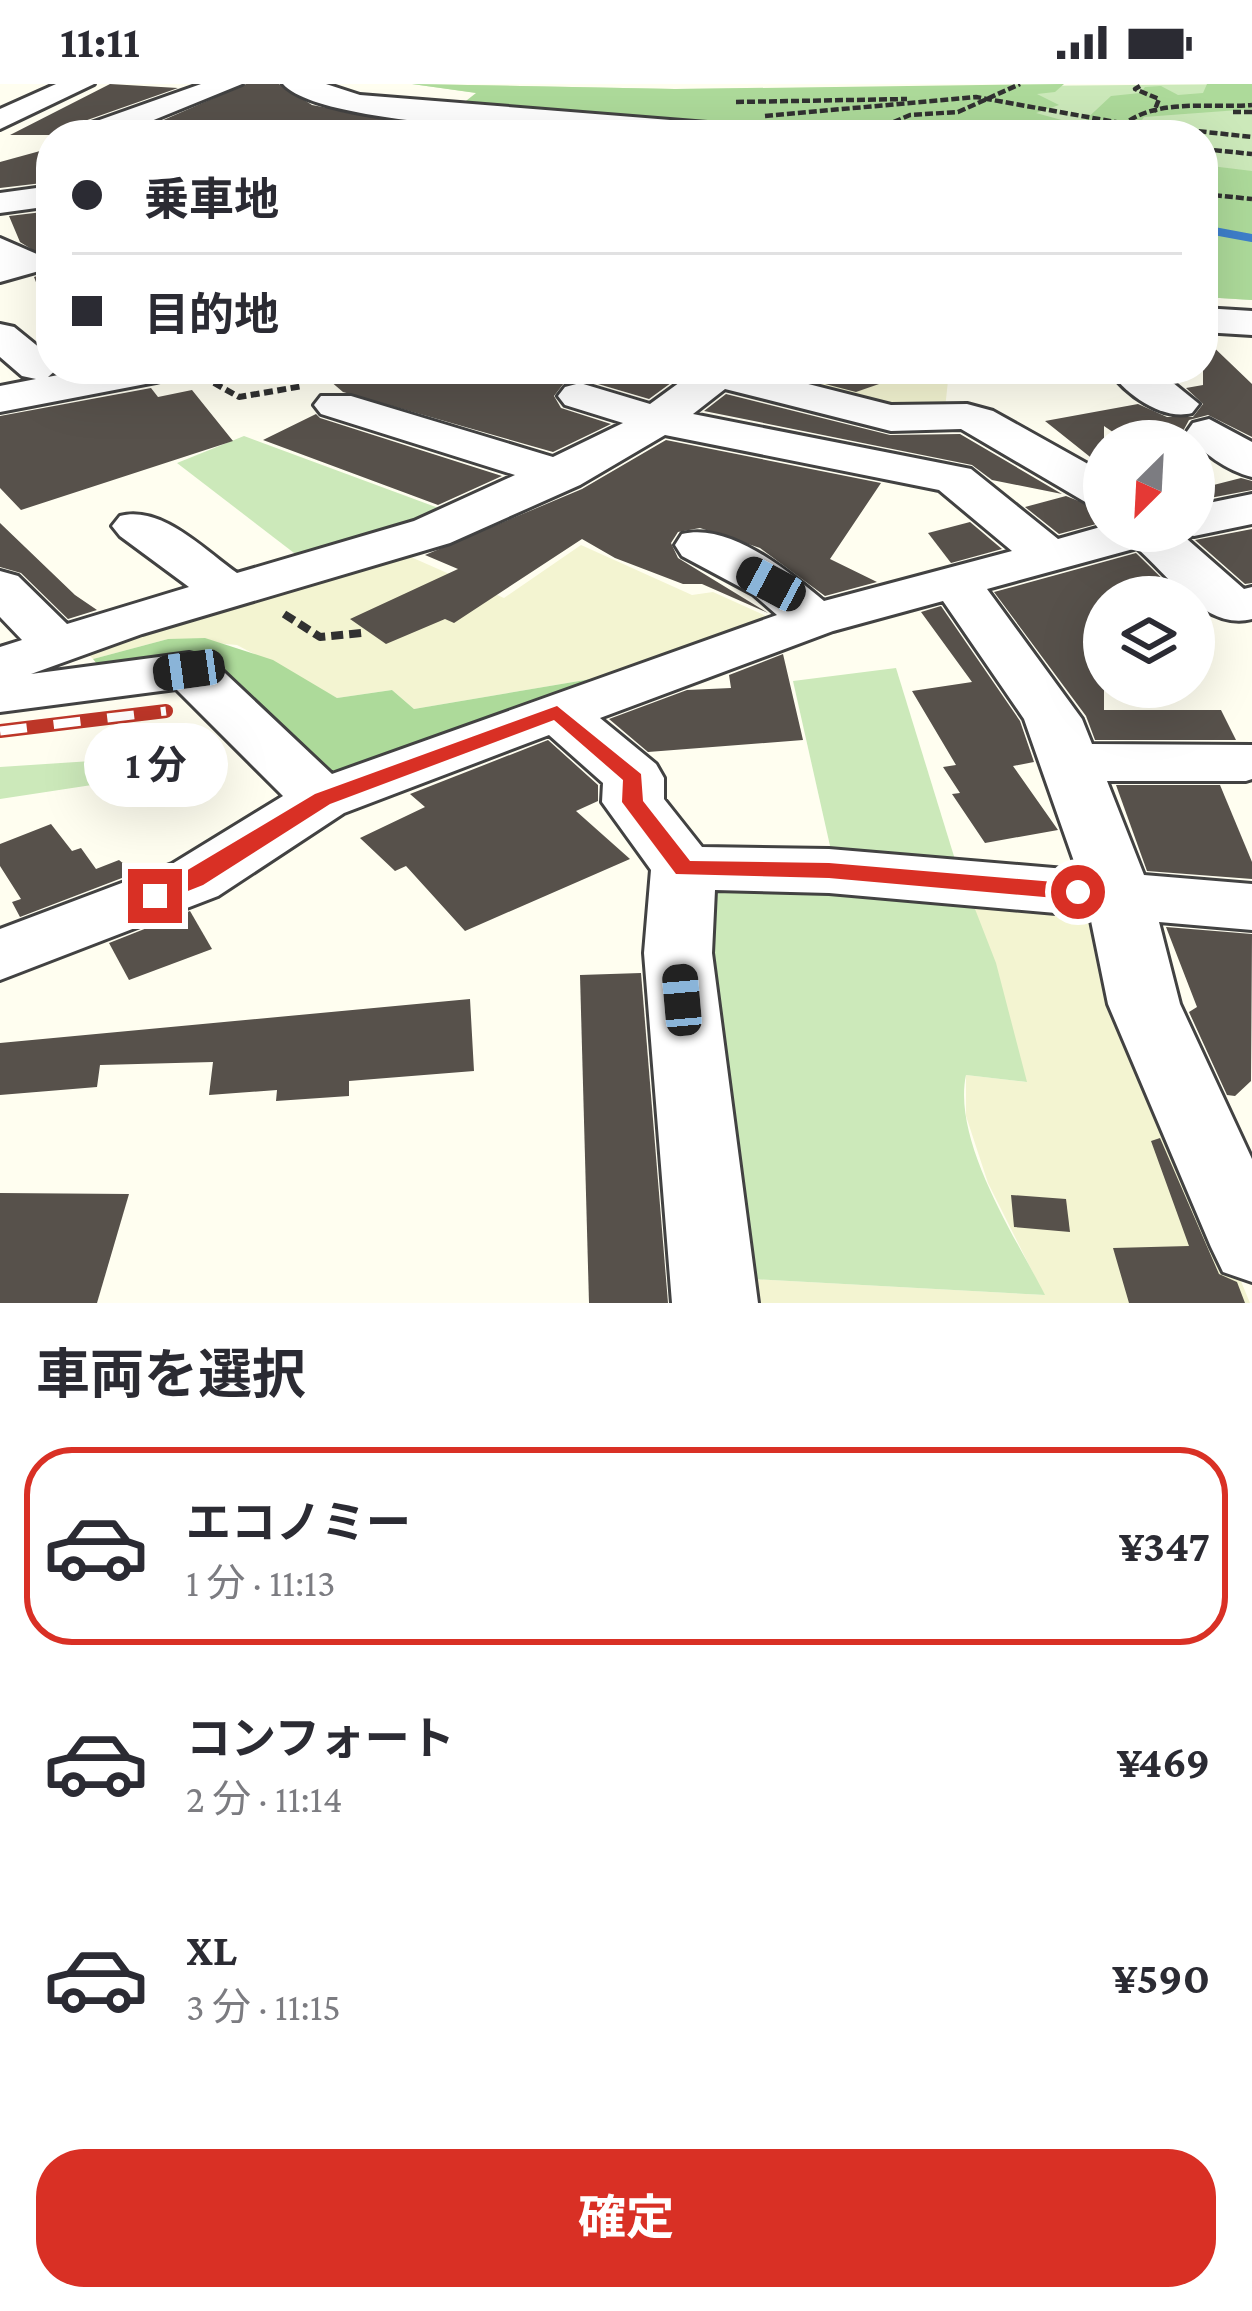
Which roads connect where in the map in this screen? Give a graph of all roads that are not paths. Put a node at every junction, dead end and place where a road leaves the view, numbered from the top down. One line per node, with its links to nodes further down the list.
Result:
1 (80, 84): 7 (street)
2 (228, 84): 5 (street)
3 (342, 84): 4 (street)
4 (302, 86): 6 (street)
5 (129, 120)
6 (497, 120)
7 (0, 121)
8 (0, 249): 9 (street)
9 (0, 271)
10 (1218, 321): 11 (street)
11 (1252, 323)
12 (0, 336): 13 (street)
13 (24, 381)
14 (704, 384): 20 (street)
15 (752, 384): 17 (street)
16 (1148, 384): 21 (street)
17 (953, 391): 23 (street)
18 (323, 395): 22 (street)
19 (580, 396): 20 (street)
20 (658, 420): 22 (street); 30 (street)
21 (1252, 463)
22 (562, 475): 33 (street)
23 (1083, 481)
24 (1252, 509): 25 (street)
25 (1215, 517)
26 (136, 526): 33 (street)
27 (700, 545): 35 (street)
28 (1083, 545): 30 (street)
29 (1170, 552): 34 (street)
30 (1046, 554): 31 (street)
31 (953, 579): 35 (street); 41 (street)
32 (0, 587): 36 (street)
33 (242, 590): 36 (street)
34 (1252, 603)
35 (814, 620): 39 (street)
36 (57, 645): 37 (street)
37 (0, 666)
38 (0, 694): 42 (street)
39 (557, 712): 42 (street); 43 (street)
40 (1246, 762): 41 (street)
41 (1069, 763): 44 (street)
42 (322, 799): 46 (street)
43 (684, 868): 44 (street); 48 (street)
44 (1120, 896): 45 (street); 47 (street)
45 (1252, 907)
46 (0, 955)
47 (1252, 1247)
48 (715, 1303)

